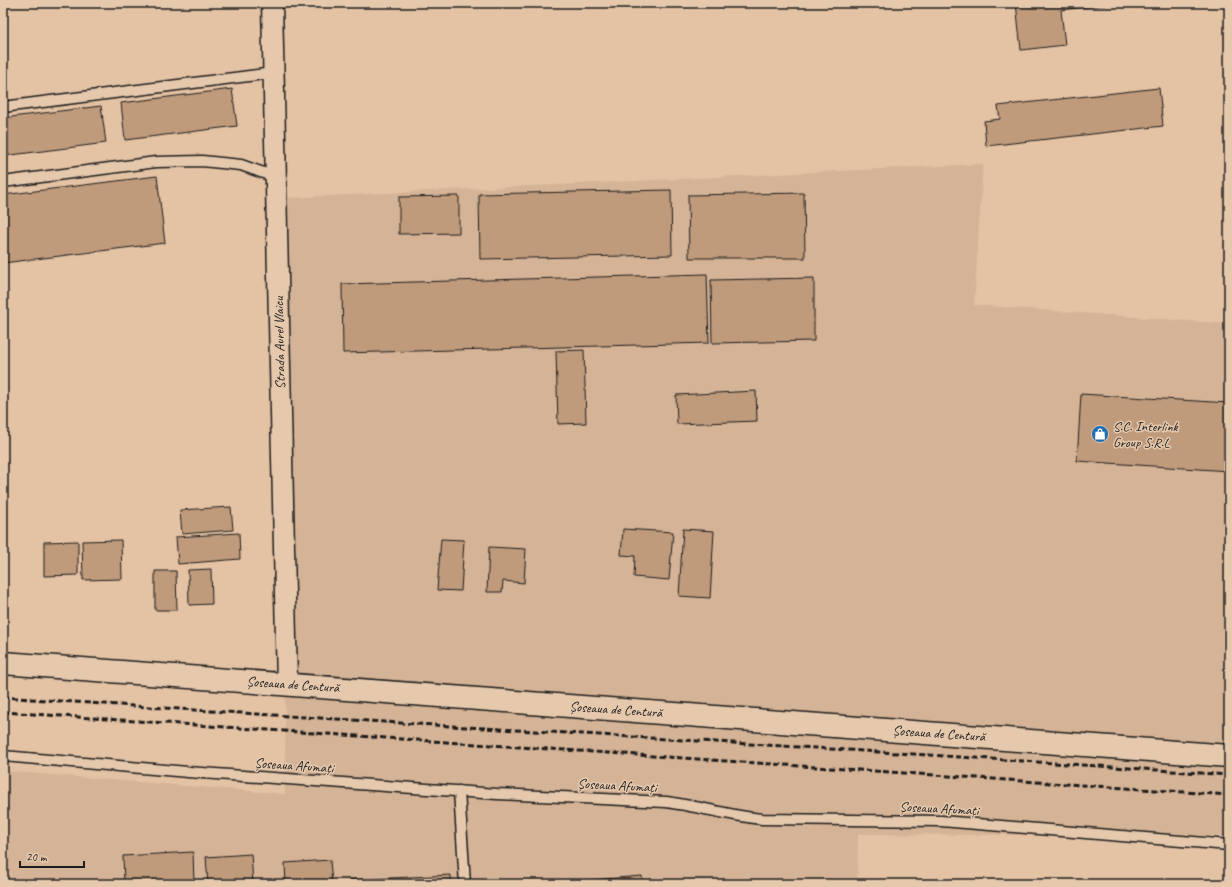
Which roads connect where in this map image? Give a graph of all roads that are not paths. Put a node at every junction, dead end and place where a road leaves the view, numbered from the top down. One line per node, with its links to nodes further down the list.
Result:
1 (272, 3): 2 (street, Strada Aurel Vlaicu)
2 (273, 73): 3 (lane); 4 (street, Strada Aurel Vlaicu)
3 (3, 107)
4 (275, 177): 5 (lane); 7 (street, Strada Aurel Vlaicu)
5 (3, 182)
6 (3, 663): 7 (main road, Șoseaua de Centură)
7 (287, 684): 9 (main road, Șoseaua de Centură)
8 (3, 756): 10 (lane, Șoseaua Afumați)
9 (1229, 756)
10 (459, 791): 11 (lane, Șoseaua Afumați); 12 (lane)
11 (1229, 845)
12 (465, 884)

